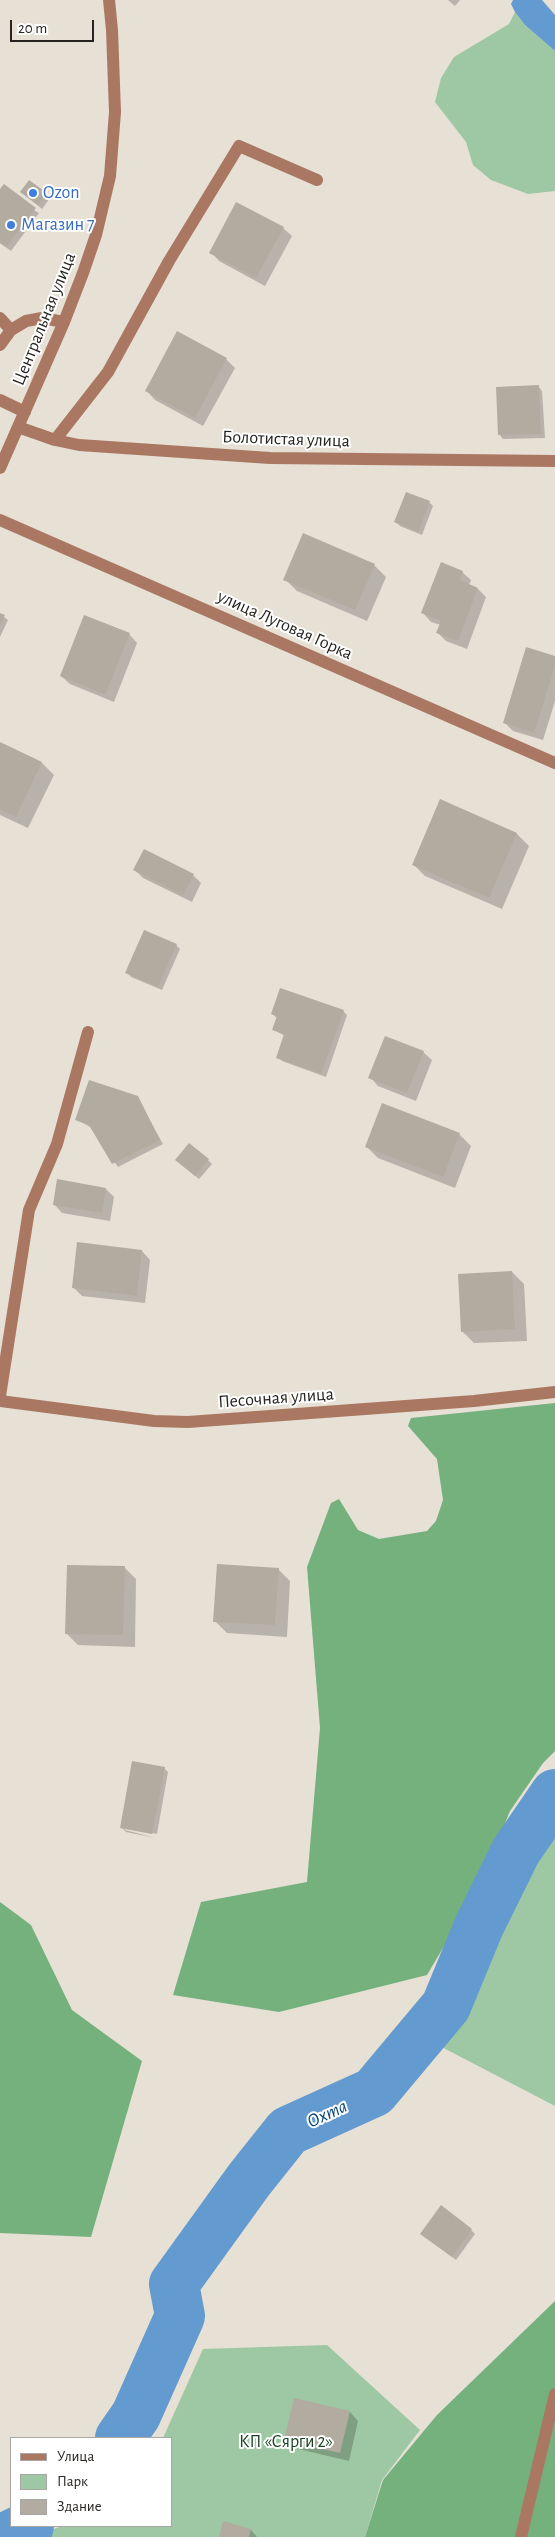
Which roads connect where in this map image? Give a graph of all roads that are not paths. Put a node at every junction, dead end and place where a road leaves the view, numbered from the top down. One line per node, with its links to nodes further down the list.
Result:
1 (109, 0): 4 (street, Центральная улица)
2 (317, 180): 10 (street)
3 (0, 318): 5 (street)
4 (64, 322): 5 (street); 8 (street, Центральная улица)
5 (11, 330): 6 (street)
6 (0, 345)
7 (0, 400): 8 (street)
8 (25, 412): 9 (street, Центральная улица)
9 (18, 427): 10 (street, Болотистая улица); 12 (street, Центральная улица)
10 (56, 440): 11 (street, Болотистая улица)
11 (555, 461)
12 (0, 468)
13 (0, 520): 14 (street, улица Луговая Горка)
14 (555, 763)
15 (88, 1032): 17 (street)
16 (555, 1392): 18 (street, Песочная улица)
17 (0, 1396)
18 (0, 1401)
19 (555, 2394): 20 (street)
20 (521, 2537)

